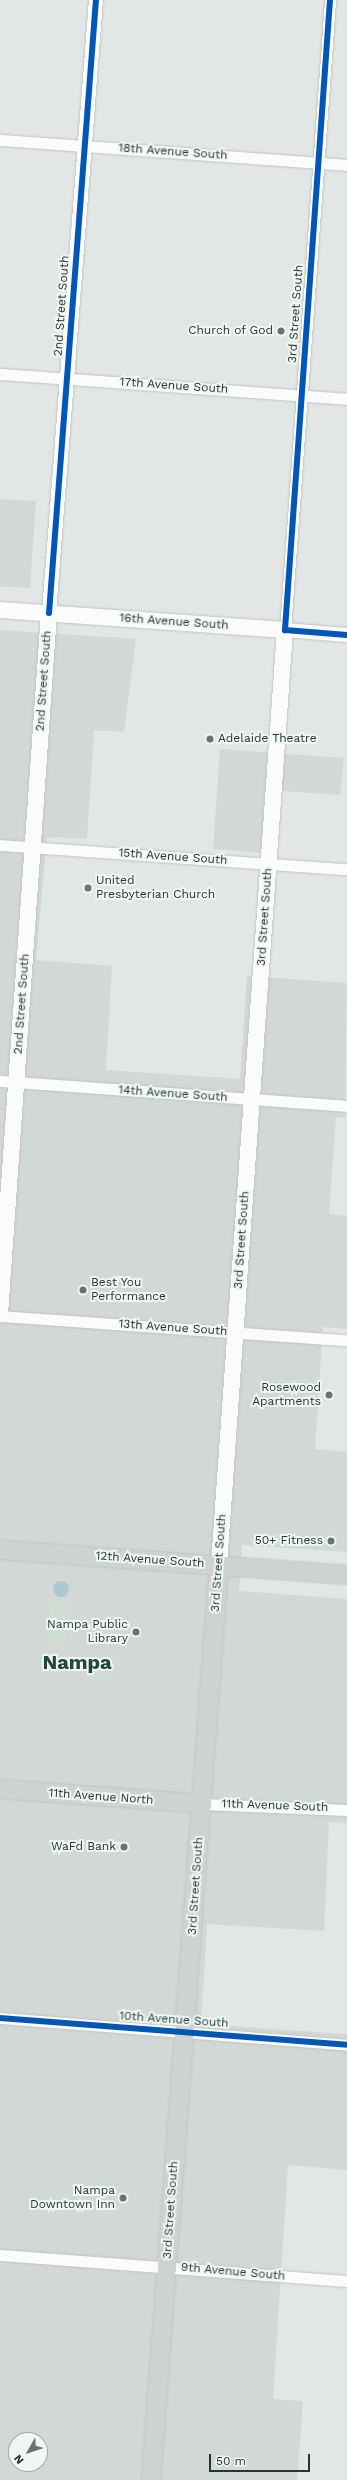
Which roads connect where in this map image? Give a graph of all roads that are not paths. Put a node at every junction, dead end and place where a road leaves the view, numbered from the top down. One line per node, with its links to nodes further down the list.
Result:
1 (96, 0): 4 (street, 2nd Street South)
2 (330, 0): 5 (street, 3rd Street South)
3 (0, 140): 4 (street, 18th Avenue South)
4 (85, 146): 5 (street, 18th Avenue South); 8 (street, 2nd Street South)
5 (318, 163): 6 (street, 18th Avenue South); 9 (street, 3rd Street South)
6 (347, 165)
7 (0, 374): 8 (street, 17th Avenue South)
8 (68, 379): 9 (street, 17th Avenue South); 12 (street, 2nd Street South)
9 (302, 396): 10 (street, 17th Avenue South); 13 (street, 3rd Street South)
10 (347, 399)
11 (0, 610): 12 (main road, 16th Avenue South)
12 (49, 613): 13 (main road, 16th Avenue South); 16 (main road, 2nd Street South)
13 (285, 630): 14 (street, 16th Avenue South); 17 (main road, 3rd Street South)
14 (347, 635)
15 (0, 845): 16 (street, 15th Avenue South)
16 (32, 848): 17 (street, 15th Avenue South); 20 (main road, 2nd Street South)
17 (269, 863): 18 (street, 15th Avenue South); 21 (main road, 3rd Street South)
18 (347, 869)
19 (0, 1080): 20 (street, 14th Avenue South)
20 (16, 1082): 21 (street, 14th Avenue South); 23 (main road, 2nd Street South)
21 (252, 1100): 22 (street, 14th Avenue South); 24 (main road, 3rd Street South)
22 (347, 1106)
23 (0, 1315): 24 (street, 13th Avenue South)
24 (236, 1333): 25 (street, 13th Avenue South); 27 (main road, 3rd Street South)
25 (347, 1340)
26 (0, 1550): 27 (main road, 12th Avenue South)
27 (219, 1565): 28 (main road, 12th Avenue South); 30 (main road, 3rd Street South)
28 (347, 1574)
29 (0, 1789): 30 (main road, 11th Avenue North)
30 (202, 1804): 31 (street, 11th Avenue South); 33 (main road, 3rd Street South)
31 (347, 1810)
32 (0, 2018): 33 (street, 10th Avenue South)
33 (185, 2032): 34 (street, 10th Avenue South); 36 (main road, 3rd Street South)
34 (347, 2045)
35 (0, 2255): 36 (street, 9th Avenue South)
36 (167, 2266): 37 (street, 9th Avenue South); 38 (main road, 3rd Street South)
37 (347, 2281)
38 (151, 2480)

